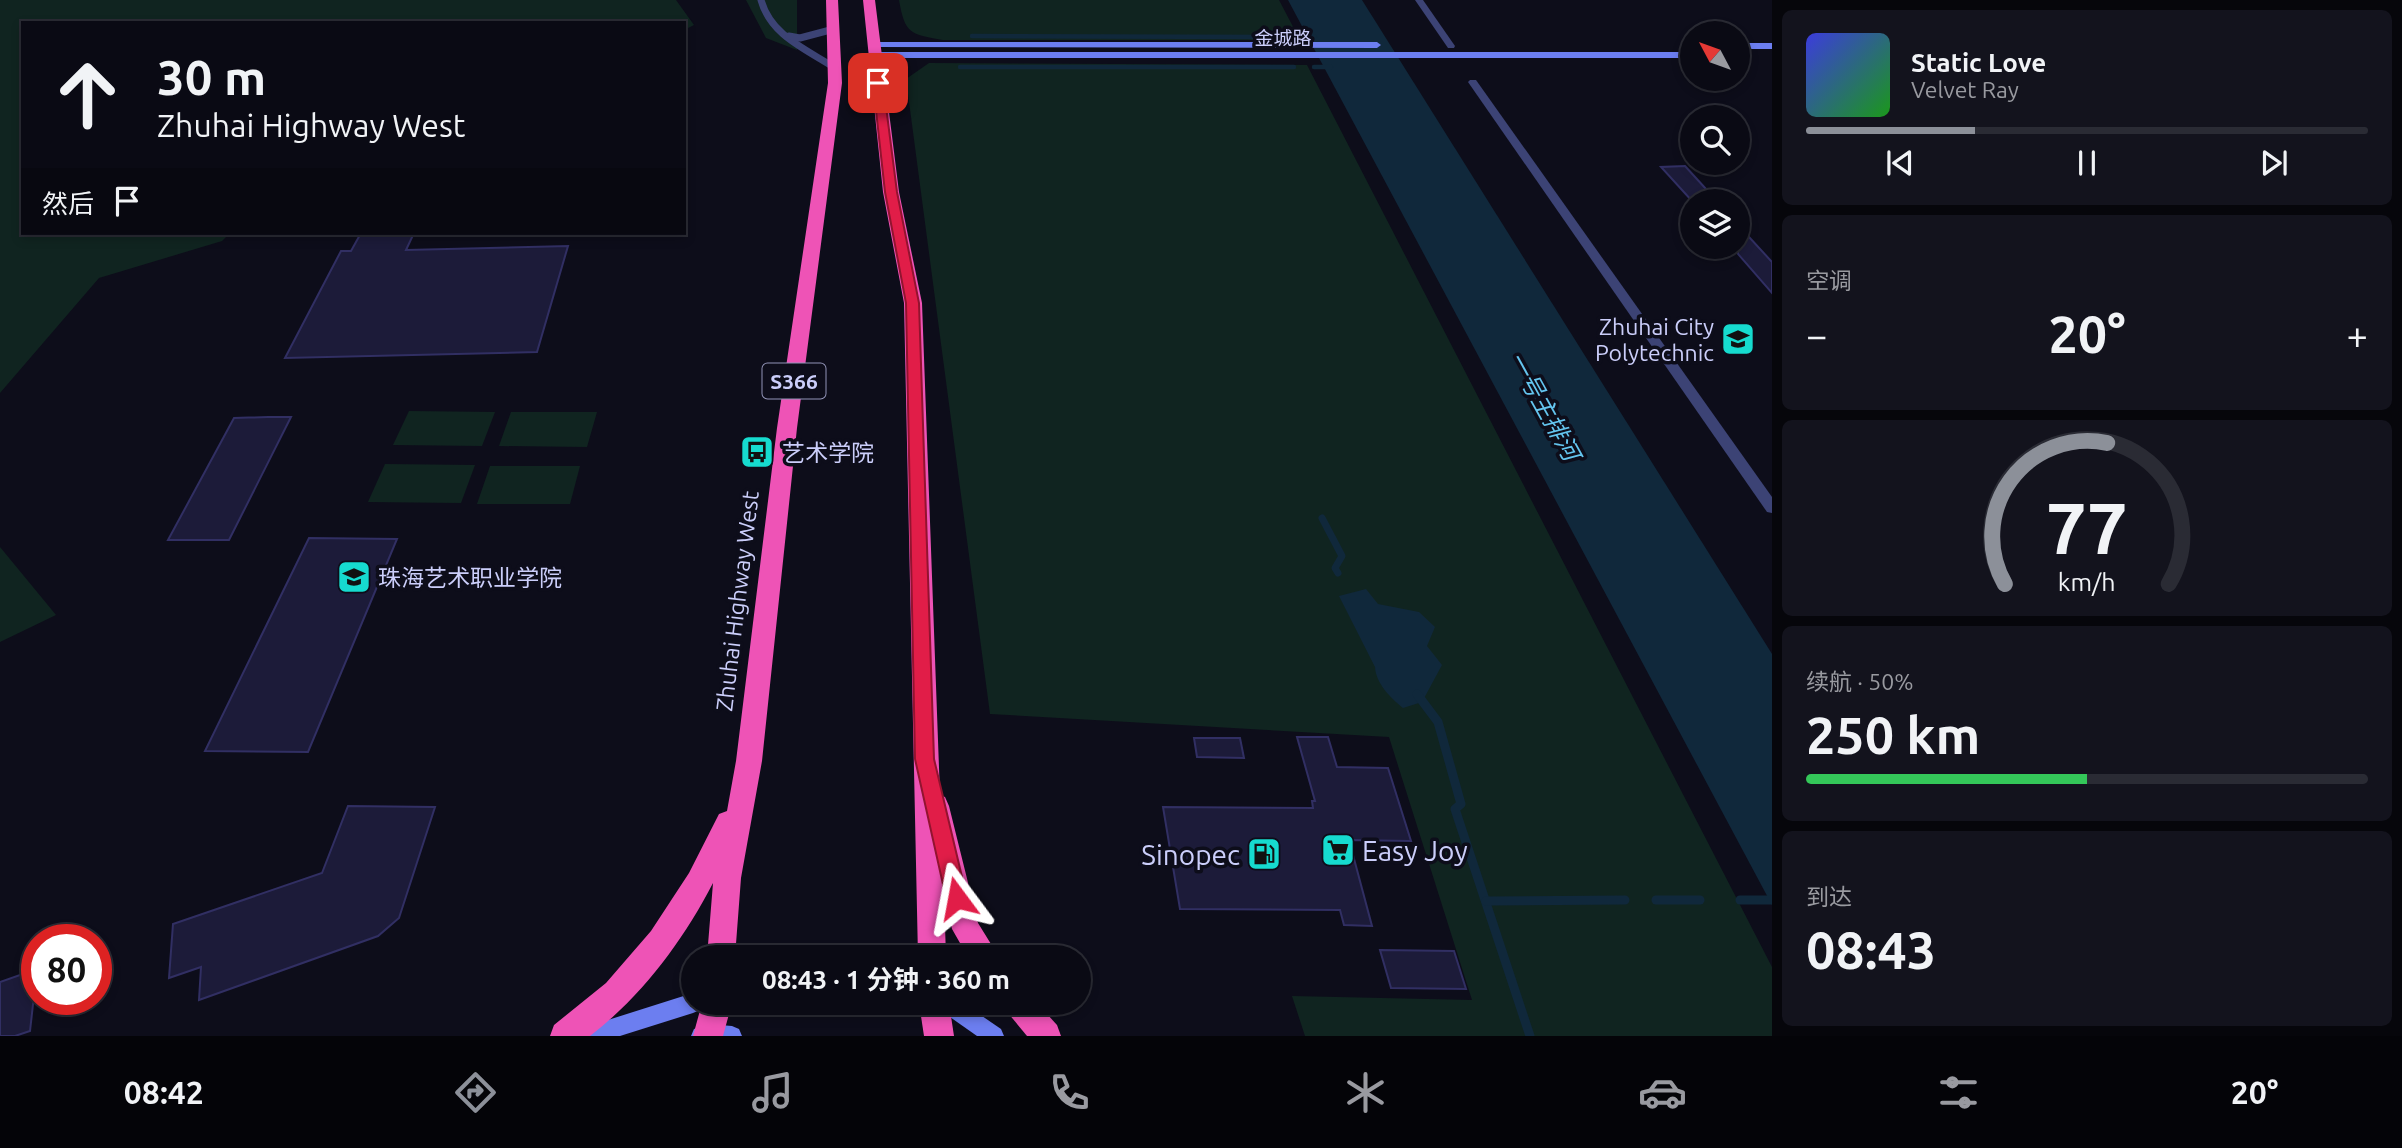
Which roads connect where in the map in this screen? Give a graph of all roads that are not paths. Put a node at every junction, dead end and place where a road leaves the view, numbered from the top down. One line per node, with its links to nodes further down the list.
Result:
1 (761, 0): 6 (lane)
2 (832, 0): 5 (highway, Zhuhai Highway West / S366)
3 (869, 0): 12 (highway)
4 (1419, 0): 8 (street)
5 (834, 29): 6 (lane); 17 (highway, Zhuhai Highway West / S366)
6 (780, 32): 17 (lane)
7 (1433, 46): 8 (street, 金城路); 12 (street, 金城路); 13 (street)
8 (1451, 46): 9 (street, 金城路)
9 (1680, 46)
10 (1750, 46): 11 (street)
11 (1772, 46)
12 (875, 50): 13 (street, 金城路); 20 (highway)
13 (1440, 55): 14 (street, 金城路)
14 (1680, 55)
15 (1750, 55): 16 (street)
16 (1772, 55)
17 (835, 68): 21 (highway, Zhuhai Highway West / S366)
18 (1473, 82): 19 (street)
19 (1772, 508)
20 (925, 759): 23 (highway); 24 (highway)
21 (748, 761): 22 (highway, Zhuhai Highway West / S366); 31 (highway)
22 (722, 945)
23 (932, 945)
24 (977, 945)
25 (681, 1007): 32 (street)
26 (714, 1015): 30 (highway)
27 (936, 1015): 33 (highway)
28 (964, 1015): 34 (street)
29 (1028, 1015): 35 (highway)
30 (712, 1035)
31 (565, 1036)
32 (589, 1036)
33 (939, 1036)
34 (994, 1036)
35 (1046, 1036)

